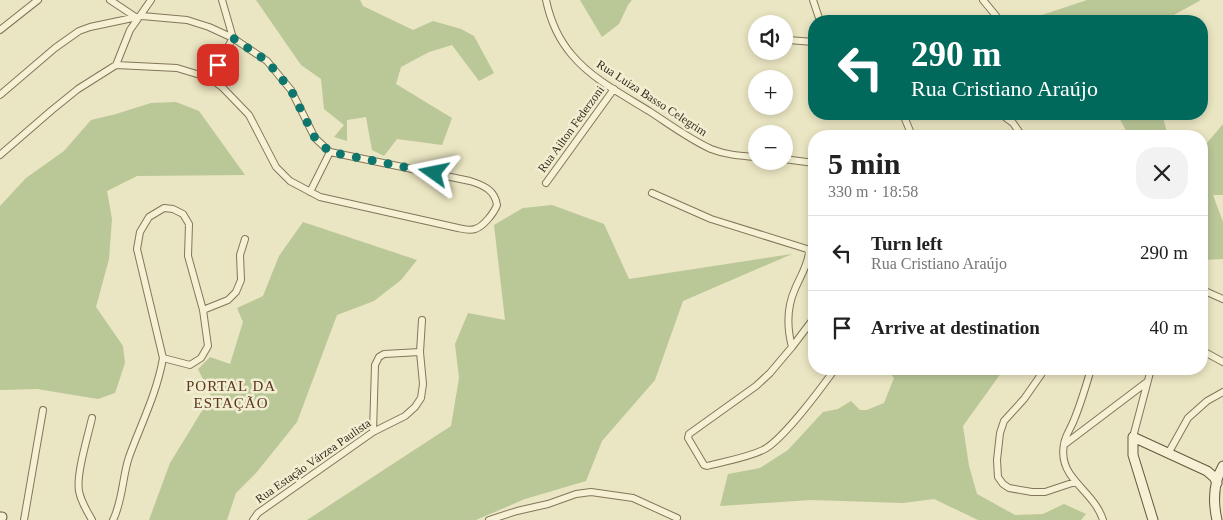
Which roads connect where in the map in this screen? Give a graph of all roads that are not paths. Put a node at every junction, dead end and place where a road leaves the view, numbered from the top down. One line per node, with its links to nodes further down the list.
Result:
1 (38, 0): 11 (street)
2 (110, 0): 10 (street)
3 (150, 0): 10 (street)
4 (222, 0): 12 (street)
5 (546, 0): 17 (street, Rua Luiza Basso Celegrim)
6 (813, 0): 8 (street)
7 (983, 0): 9 (street)
8 (818, 15)
9 (995, 15)
10 (137, 18): 12 (street); 15 (street); 18 (street)
11 (0, 30)
12 (233, 38): 16 (street); 21 (street)
13 (793, 40): 14 (street)
14 (808, 42)
15 (116, 65): 16 (street); 22 (street)
16 (210, 78): 27 (street)
17 (614, 89): 23 (street, Rua Luiza Basso Celegrim); 26 (street, Rua Ailton Federzoni)
18 (0, 94)
19 (1009, 120): 20 (street)
20 (1018, 130)
21 (330, 152): 27 (street); 27 (street)
22 (0, 155)
23 (748, 157)
24 (793, 160): 25 (street)
25 (808, 162)
26 (546, 183)
27 (310, 192)
28 (652, 194): 30 (street)
29 (245, 239): 34 (street)
30 (808, 250)
31 (808, 260): 37 (street)
32 (1208, 292): 33 (street)
33 (1223, 299)
34 (203, 310): 40 (street); 40 (street)
35 (422, 320): 38 (street, Rua Estação Várzea Paulista)
36 (808, 326): 37 (street)
37 (792, 348): 42 (street)
38 (420, 352): 50 (street, Rua Estação Várzea Paulista); 50 (street)
39 (1208, 354): 41 (street)
40 (164, 358): 61 (street)
41 (1223, 362)
42 (830, 375)
43 (1041, 375): 56 (street)
44 (1089, 375): 52 (street)
45 (1149, 375): 46 (street)
46 (1147, 382): 51 (street); 52 (street)
47 (1223, 392): 53 (street)
48 (43, 410): 59 (street)
49 (92, 418): 60 (street)
50 (373, 432): 62 (street, Rua Estação Várzea Paulista)
51 (1132, 437): 53 (street); 65 (street)
52 (1064, 444): 56 (street)
53 (1168, 452): 55 (street)
54 (1222, 468): 55 (street); 57 (street)
55 (1207, 471): 57 (street)
56 (1075, 482): 64 (street)
57 (1217, 483): 66 (street)
58 (677, 518): 63 (street)
59 (24, 520)
60 (92, 520)
61 (112, 520)
62 (253, 520)
63 (489, 520)
64 (1103, 520)
65 (1153, 520)
66 (1217, 520)

